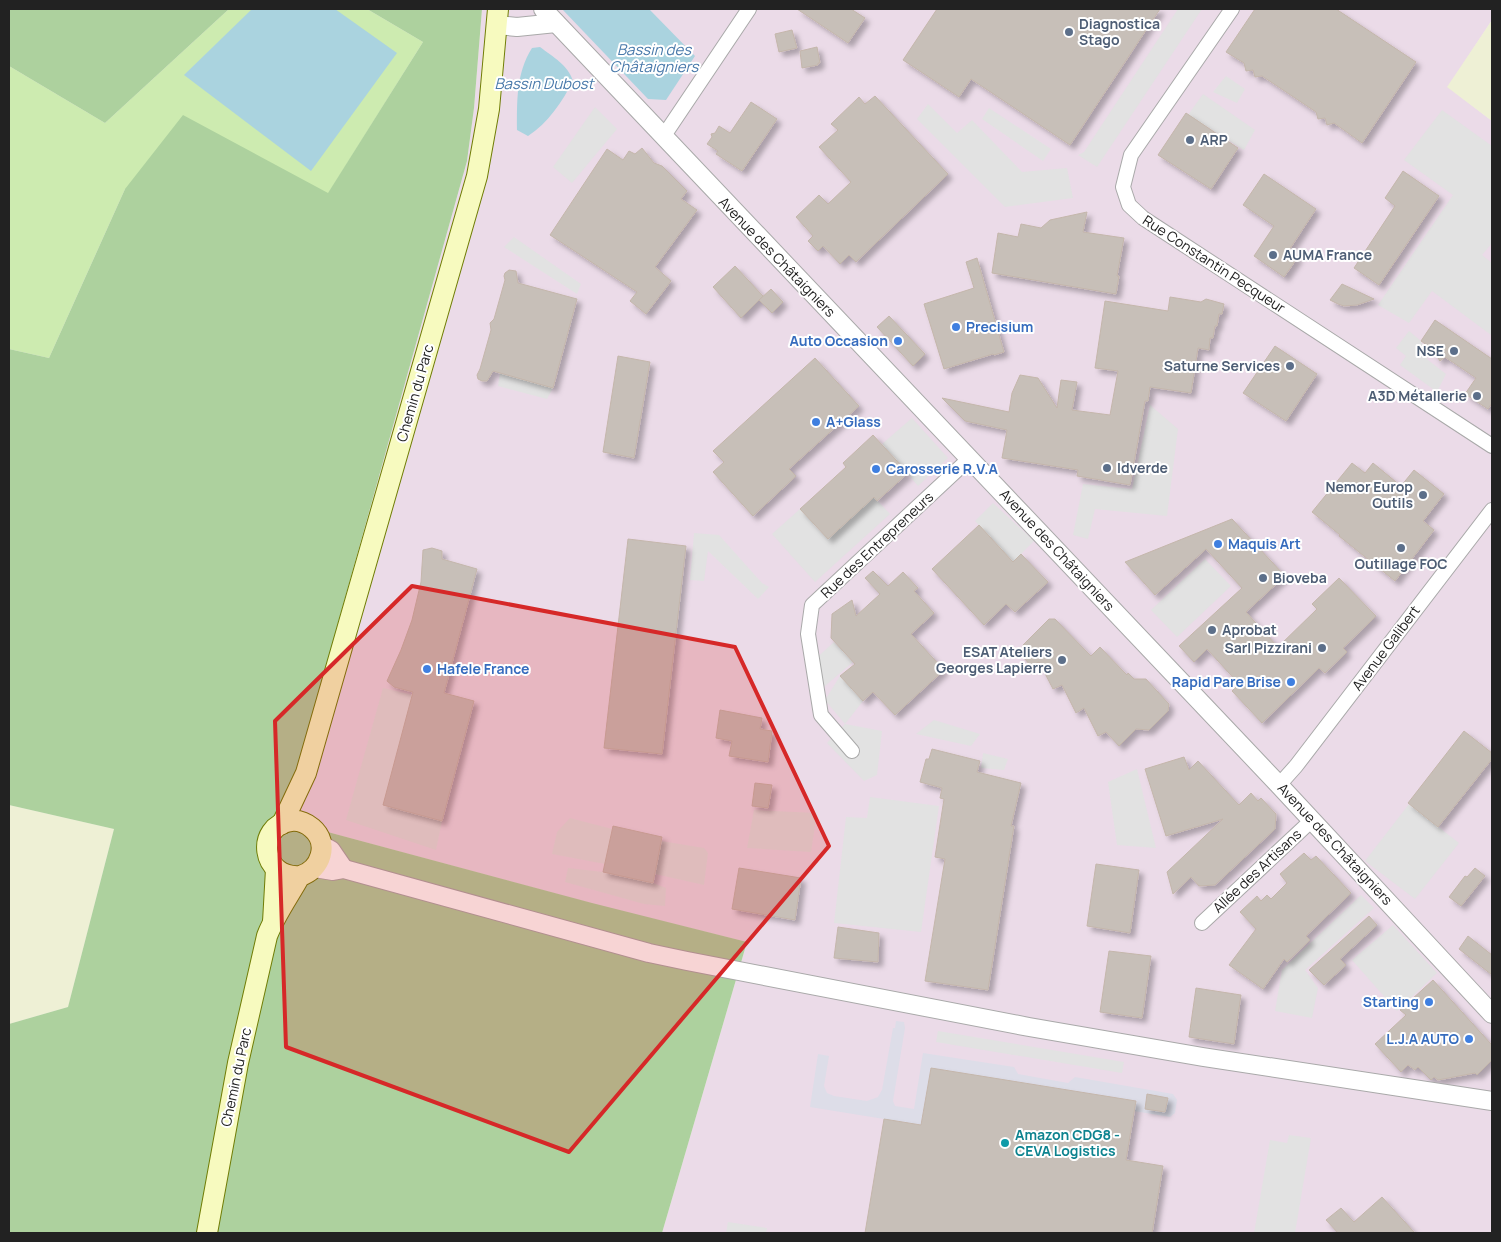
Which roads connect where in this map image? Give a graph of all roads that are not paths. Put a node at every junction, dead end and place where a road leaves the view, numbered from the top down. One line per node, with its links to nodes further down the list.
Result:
1 (543, 9): 5 (street, Avenue des Châtaigniers)
2 (749, 9): 6 (street)
3 (1232, 9): 7 (street, Rue Constantin Pecqueur)
4 (497, 17): 5 (street); 11 (main road, Chemin du Parc)
5 (556, 23): 6 (street, Avenue des Châtaigniers)
6 (663, 137): 8 (street, Avenue des Châtaigniers)
7 (1492, 446)
8 (970, 458): 10 (street, Rue des Entrepreneurs); 12 (street, Avenue des Châtaigniers)
9 (1492, 510): 12 (street, Avenue Galibert)
10 (852, 751)
11 (306, 773): 14 (main road); 15 (main road)
12 (1279, 785): 13 (street, Avenue des Châtaigniers)
13 (1312, 820): 21 (street, Allée des Artisans); 22 (street, Avenue des Châtaigniers)
14 (282, 824): 15 (main road); 18 (main road)
15 (310, 826): 16 (main road)
16 (322, 845): 17 (street); 19 (main road)
17 (344, 869): 19 (street); 23 (street)
18 (276, 870): 19 (main road); 20 (main road)
19 (307, 872): 20 (main road)
20 (273, 922): 24 (main road, Chemin du Parc)
21 (1202, 923)
22 (1492, 1014)
23 (1492, 1101)
24 (207, 1233)

